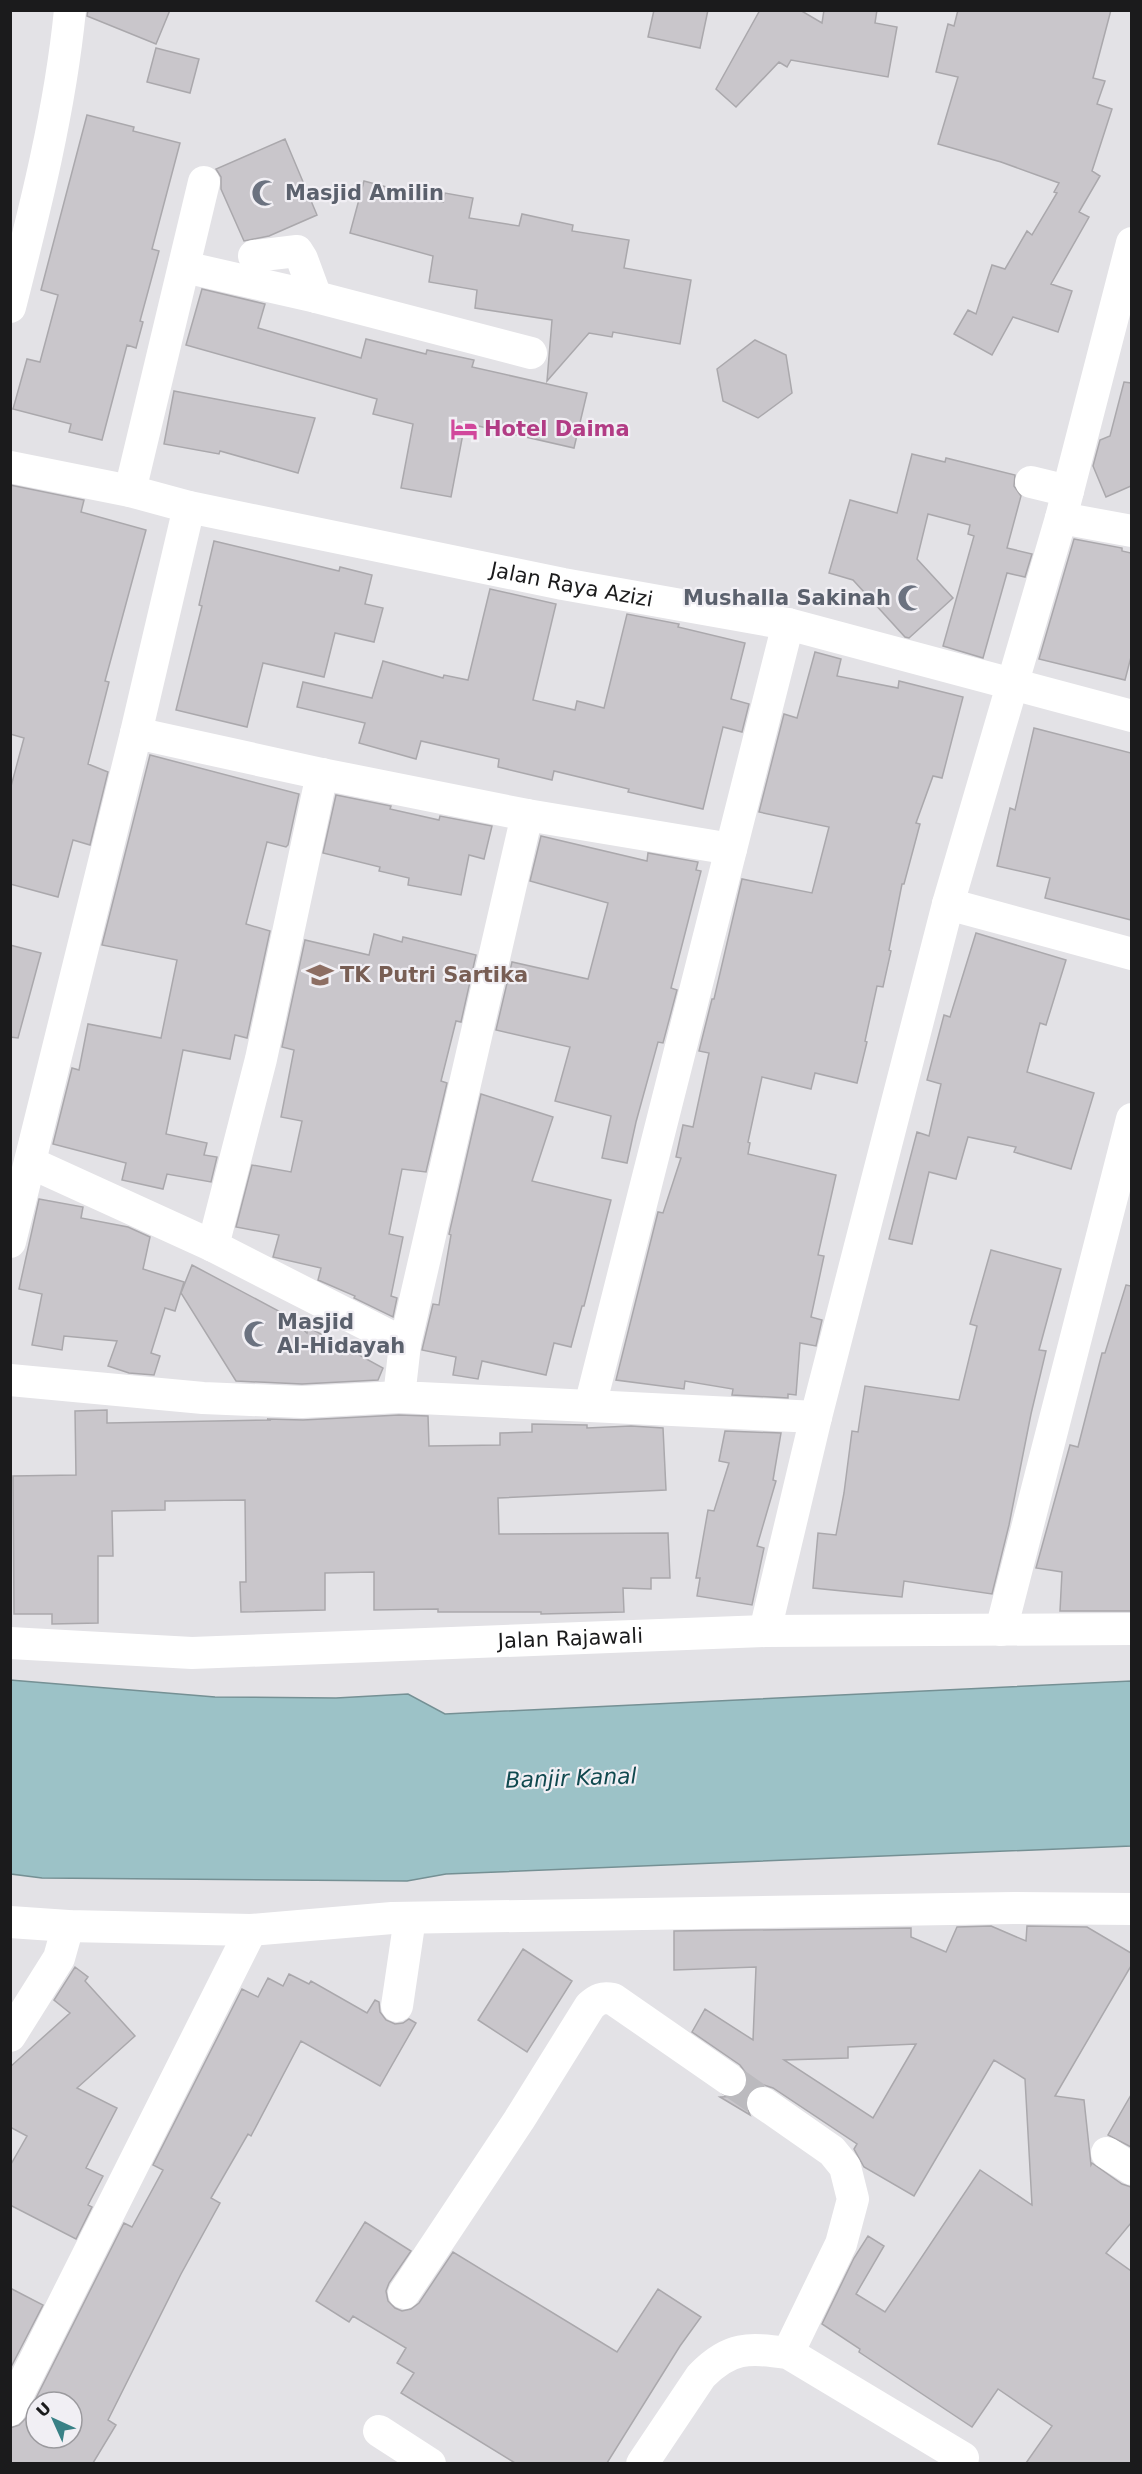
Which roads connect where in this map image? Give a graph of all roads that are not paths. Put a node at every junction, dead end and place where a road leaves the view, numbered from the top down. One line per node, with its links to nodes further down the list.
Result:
1 (70, 10): 7 (street)
2 (204, 182): 5 (street)
3 (1131, 243): 12 (street)
4 (254, 256): 6 (street)
5 (184, 267): 6 (street); 11 (street)
6 (316, 297): 8 (street)
7 (10, 308)
8 (531, 353)
9 (10, 467): 11 (street, Jalan Raya Azizi)
10 (1031, 482): 12 (street)
11 (130, 491): 13 (street, Jalan Raya Azizi)
12 (1064, 505): 14 (street); 16 (street)
13 (189, 507): 15 (street, Jalan Raya Azizi); 18 (street)
14 (1131, 531)
15 (788, 624): 16 (street, Jalan Raya Azizi); 21 (street)
16 (1012, 684): 17 (street, Jalan Raya Azizi); 22 (street)
17 (1131, 716)
18 (136, 733): 19 (street); 25 (street)
19 (322, 774): 20 (street); 27 (street)
20 (527, 815): 21 (street); 28 (street)
21 (731, 849): 31 (street)
22 (948, 904): 23 (street); 32 (street)
23 (1131, 954)
24 (1131, 1119): 34 (street)
25 (22, 1176): 26 (street); 27 (street)
26 (10, 1242)
27 (213, 1246): 28 (street)
28 (405, 1344): 30 (street)
29 (10, 1380): 30 (street)
30 (399, 1397): 31 (street)
31 (590, 1406): 32 (street)
32 (816, 1417): 35 (street)
33 (1131, 1629): 34 (street, Jalan Rajawali)
34 (1001, 1630): 35 (street, Jalan Rajawali)
35 (765, 1631): 36 (street, Jalan Rajawali)
36 (10, 1643)
37 (1131, 1909): 38 (street)
38 (410, 1918): 41 (street); 42 (street)
39 (10, 1922): 40 (street)
40 (68, 1926): 41 (street); 43 (street)
41 (251, 1930): 48 (street)
42 (398, 2006)
43 (10, 2036)
44 (730, 2080): 46 (street)
45 (764, 2103): 47 (street)
46 (404, 2293)
47 (788, 2353): 50 (street); 52 (street)
48 (10, 2410)
49 (379, 2431): 51 (street)
50 (965, 2462)
51 (430, 2463)
52 (642, 2463)

